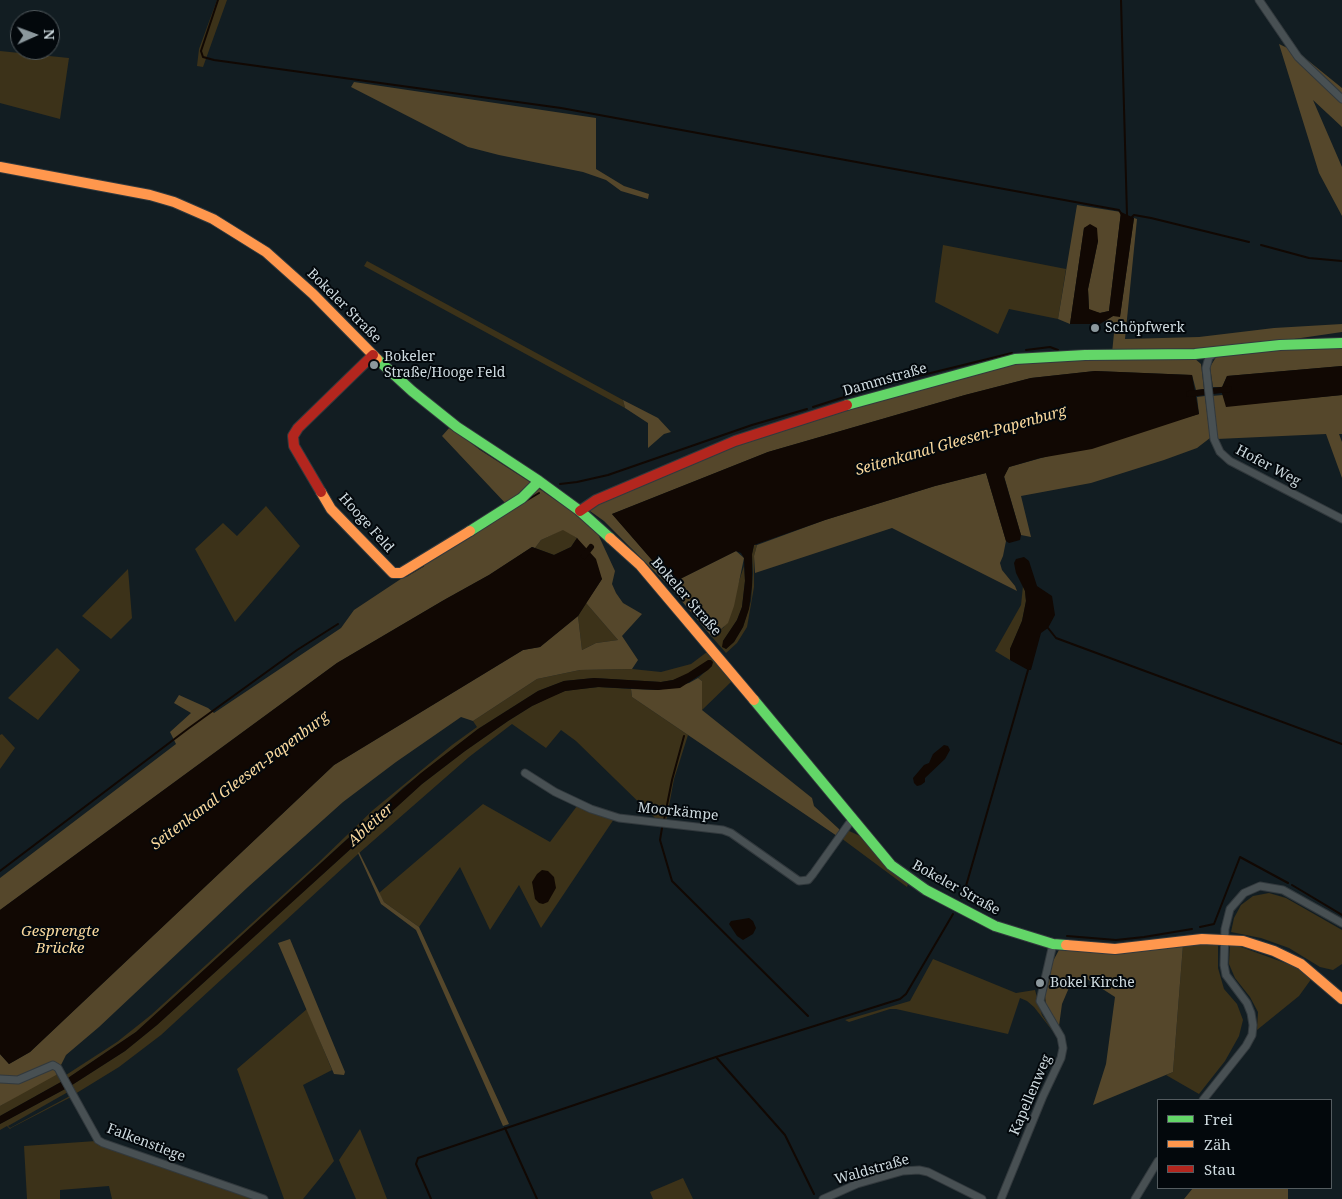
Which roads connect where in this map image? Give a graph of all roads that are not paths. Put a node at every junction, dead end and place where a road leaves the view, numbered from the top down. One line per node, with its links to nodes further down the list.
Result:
1 (1259, 0): 2 (street)
2 (1342, 99)
3 (0, 166): 6 (street, Bokeler Straße)
4 (1342, 343): 5 (street, Dammstraße)
5 (1216, 353): 8 (street, Dammstraße); 9 (street, Hofer Weg)
6 (373, 356): 7 (street, Bokeler Straße); 7 (street, Hooge Feld)
7 (539, 481): 8 (street, Bokeler Straße)
8 (580, 511): 11 (street, Bokeler Straße)
9 (1342, 519)
10 (524, 773): 11 (street, Moorkämpe)
11 (853, 818): 14 (street, Bokeler Straße)
12 (1342, 923): 13 (street)
13 (1225, 936): 14 (street, Bokeler Straße); 15 (street, Bokeler Straße); 17 (street)
14 (1053, 944): 22 (street, Kapellenweg)
15 (1342, 999)
16 (0, 1080): 19 (street, Falkenstiege)
17 (1204, 1099)
18 (1157, 1164): 23 (street)
19 (264, 1199)
20 (823, 1199): 21 (street, Waldstraße)
21 (982, 1199)
22 (1001, 1199)
23 (1135, 1199)

